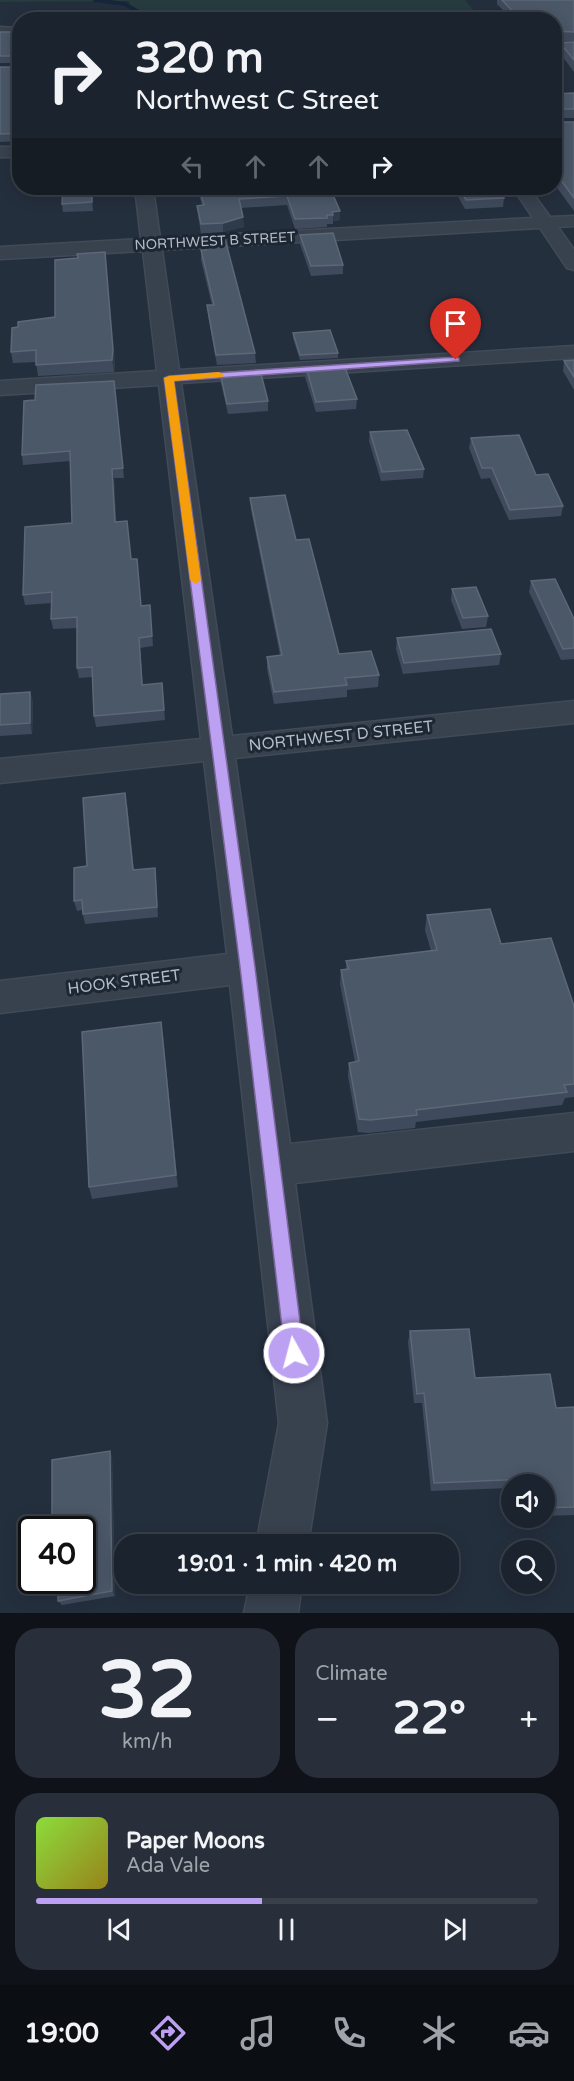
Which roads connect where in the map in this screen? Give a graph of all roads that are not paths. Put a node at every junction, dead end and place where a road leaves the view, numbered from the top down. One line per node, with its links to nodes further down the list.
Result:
1 (145, 195): 5 (street)
2 (527, 195): 4 (street)
3 (574, 221): 4 (street, NORTHWEST B STREET)
4 (545, 223): 5 (street, NORTHWEST B STREET); 7 (street)
5 (152, 245): 6 (street, NORTHWEST B STREET); 9 (street)
6 (0, 253)
7 (574, 264)
8 (574, 352): 9 (street)
9 (169, 378): 10 (street); 12 (street)
10 (0, 388)
11 (574, 711): 12 (street, NORTHWEST D STREET)
12 (217, 749): 13 (street, NORTHWEST D STREET); 14 (street)
13 (0, 771)
14 (247, 967): 15 (street, HOOK STREET); 17 (street)
15 (0, 997)
16 (574, 1132): 17 (street)
17 (271, 1166): 18 (street)
18 (284, 1534)
19 (274, 1594): 20 (street)
20 (271, 1613)

